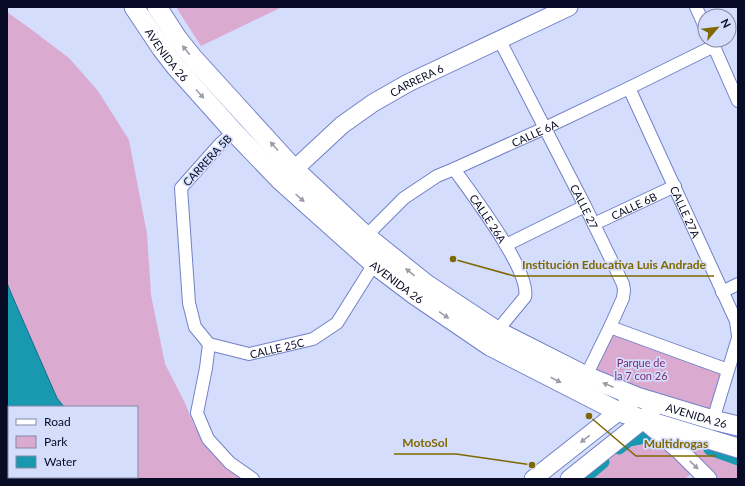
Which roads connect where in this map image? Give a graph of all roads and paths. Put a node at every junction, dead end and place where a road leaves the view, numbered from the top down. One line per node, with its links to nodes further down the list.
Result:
1 (134, 7): 10 (main road, AVENIDA 26, one-way to 10)
2 (157, 7): 12 (main road, AVENIDA 26, one-way to 2)
3 (569, 7): 4 (main road, CARRERA 6)
4 (499, 39): 9 (street, CALLE 27); 12 (main road, CARRERA 6)
5 (703, 48): 7 (street, CALLE 6A)
6 (714, 48): 8 (street)
7 (629, 88): 9 (street, CALLE 6A); 13 (street, CALLE 27A)
8 (738, 101)
9 (545, 128): 11 (street, CALLE 6A); 14 (street, CALLE 27)
10 (234, 132): 12 (main road, AVENIDA 26); 24 (street, CARRERA 5B)
11 (454, 169): 16 (street, CALLE 6A); 17 (street, CALLE 26A)
12 (288, 175): 16 (main road, AVENIDA 26); 18 (main road, AVENIDA 26, one-way to 18)
13 (675, 186): 15 (street, CALLE 6B); 20 (street, CALLE 27A)
14 (585, 206): 15 (street, CALLE 27); 17 (street)
15 (594, 224): 21 (street, CALLE 27)
16 (366, 236): 22 (main road, AVENIDA 26, one-way to 16)
17 (506, 245): 22 (street, CALLE 26A)
18 (374, 264): 24 (street, CALLE 25C); 29 (main road, AVENIDA 26, one-way to 29)
19 (738, 284): 20 (street)
20 (722, 292): 23 (street, CALLE 27A)
21 (610, 327): 25 (street); 26 (street, CALLE 27)
22 (497, 331): 26 (main road, AVENIDA 26)
23 (738, 337): 25 (street, CALLE 27A)
24 (209, 344): 34 (street)
25 (728, 370): 31 (street, CALLE 27A)
26 (586, 376): 27 (main road, AVENIDA 26, one-way to 26)
27 (637, 397): 28 (main road, AVENIDA 26); 29 (main road)
28 (658, 403): 30 (main road); 31 (main road, AVENIDA 26)
29 (619, 412): 30 (main road, AVENIDA 26); 35 (main road, one-way to 35)
30 (643, 420): 33 (main road, AVENIDA 26); 36 (main road); 37 (main road, one-way to 37)
31 (713, 420): 32 (main road, AVENIDA 26)
32 (738, 426)
33 (738, 448)
34 (253, 479)
35 (533, 479)
36 (569, 479)
37 (708, 479)

